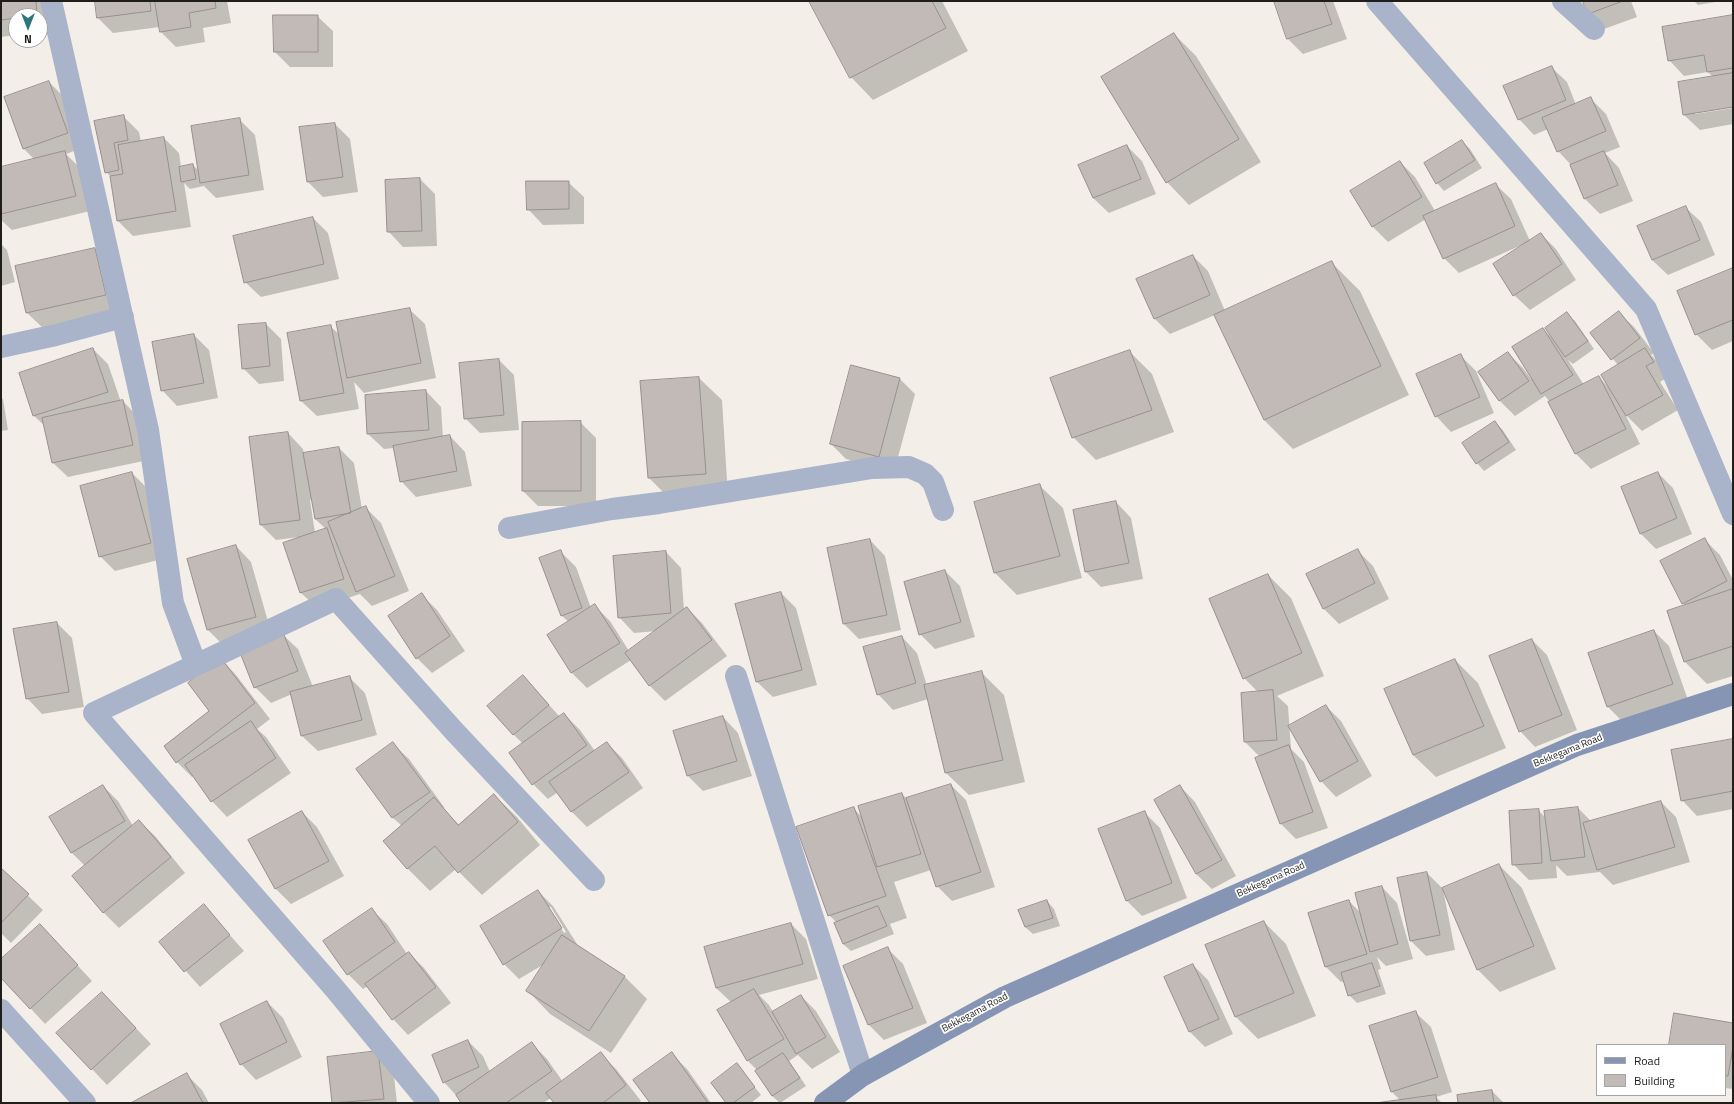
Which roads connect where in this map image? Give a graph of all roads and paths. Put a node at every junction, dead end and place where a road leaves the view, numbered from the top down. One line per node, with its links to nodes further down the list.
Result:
1 (51, 1): 5 (street)
2 (1377, 1): 8 (street)
3 (1563, 1): 4 (street)
4 (1594, 29)
5 (123, 317): 6 (street); 10 (street)
6 (1, 347)
7 (942, 510): 9 (street)
8 (1733, 514)
9 (509, 528)
10 (196, 665): 13 (street); 17 (street)
11 (736, 676): 15 (street)
12 (1733, 694): 15 (street, Bekkegama Road)
13 (594, 880)
14 (1, 1010): 16 (street)
15 (862, 1075): 18 (street, Bekkegama Road)
16 (85, 1103)
17 (429, 1103)
18 (826, 1103)

